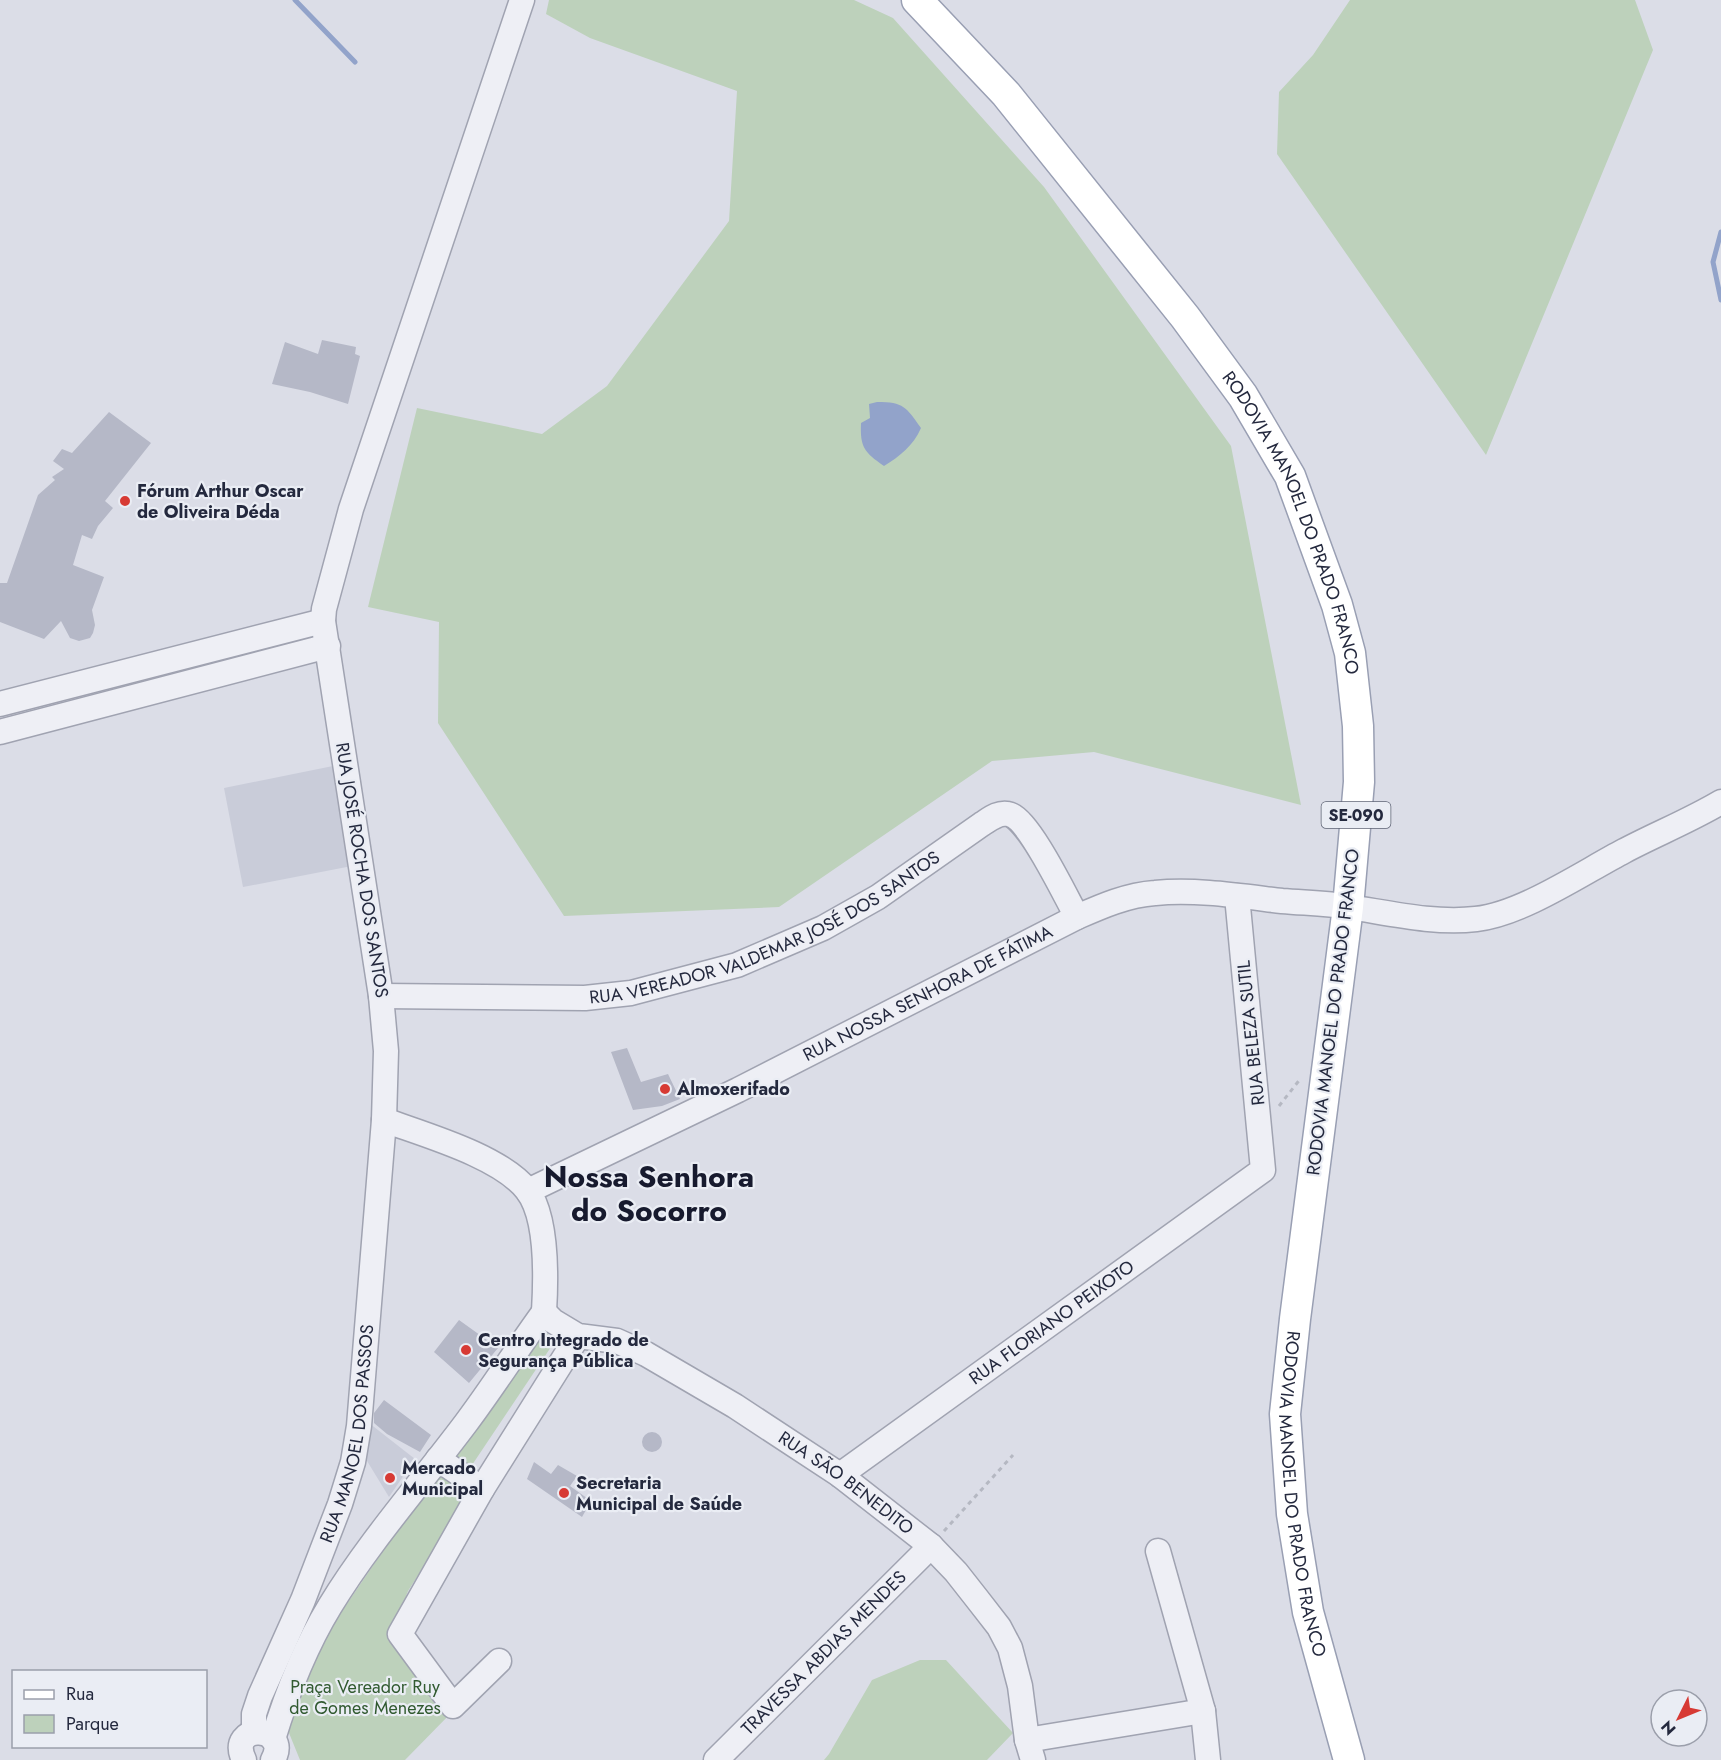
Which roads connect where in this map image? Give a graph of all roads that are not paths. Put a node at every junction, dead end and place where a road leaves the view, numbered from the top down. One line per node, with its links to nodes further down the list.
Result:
1 (522, 0): 3 (street)
2 (917, 0): 9 (main road, RODOVIA MANOEL DO PRADO FRANCO / SE-090)
3 (323, 621): 4 (street, RUA JOSÉ ROCHA DOS SANTOS); 5 (street)
4 (328, 645): 6 (street); 11 (street, RUA JOSÉ ROCHA DOS SANTOS)
5 (0, 705)
6 (0, 732)
7 (1721, 802): 9 (street, RUA NOSSA SENHORA DE FÁTIMA)
8 (1237, 897): 9 (street, RUA NOSSA SENHORA DE FÁTIMA); 10 (street, RUA NOSSA SENHORA DE FÁTIMA); 13 (street, RUA BELEZA SUTIL)
9 (1348, 907): 28 (main road, RODOVIA MANOEL DO PRADO FRANCO / SE-090)
10 (1077, 917): 11 (street, RUA VEREADOR VALDEMAR JOSÉ DOS SANTOS); 14 (street, RUA NOSSA SENHORA DE FÁTIMA)
11 (381, 996): 12 (street, RUA JOSÉ ROCHA DOS SANTOS)
12 (384, 1120): 14 (street); 25 (street, RUA MANOEL DOS PASSOS)
13 (1263, 1159): 18 (street, RUA FLORIANO PEIXOTO)
14 (528, 1191): 15 (street)
15 (544, 1311): 16 (street, RUA SÃO BENEDITO); 17 (street)
16 (578, 1336): 18 (street, RUA SÃO BENEDITO); 19 (street)
17 (438, 1459): 19 (street); 25 (street)
18 (840, 1475): 20 (street, RUA SÃO BENEDITO)
19 (482, 1489): 22 (street)
20 (931, 1546): 24 (street, RUA SÃO BENEDITO); 26 (street, TRAVESSA ABDIAS MENDES)
21 (1158, 1551): 23 (street)
22 (499, 1661)
23 (1203, 1711): 24 (street); 27 (street)
24 (1030, 1750)
25 (258, 1752)
26 (716, 1760)
27 (1208, 1760)
28 (1349, 1760)

